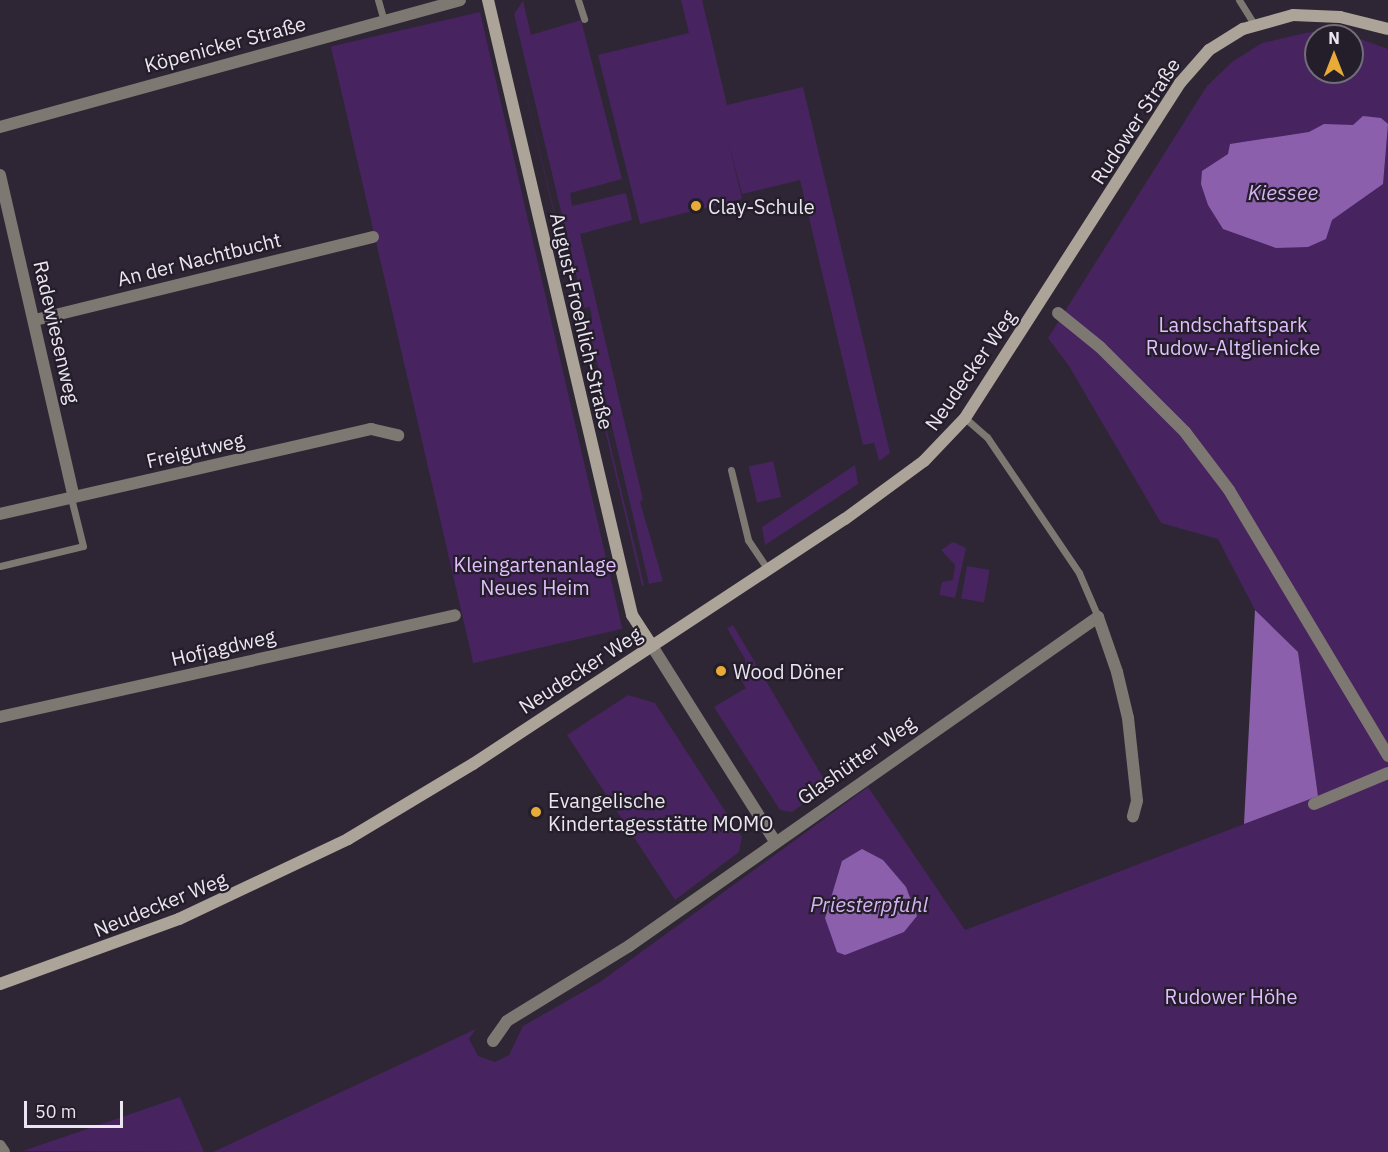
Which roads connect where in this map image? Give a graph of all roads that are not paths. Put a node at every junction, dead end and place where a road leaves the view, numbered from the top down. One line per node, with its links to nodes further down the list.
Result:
1 (378, 0): 7 (lane)
2 (460, 0): 7 (street, Köpenicker Straße)
3 (488, 0): 25 (street, August-Froehlich-Straße)
4 (578, 0): 6 (lane)
5 (1239, 0): 8 (lane)
6 (584, 19)
7 (384, 21): 10 (street, Köpenicker Straße)
8 (1254, 24): 9 (street, Rudower Straße); 13 (street, Rudower Straße)
9 (1386, 27)
10 (0, 128)
11 (0, 175): 15 (street, Radewiesenweg)
12 (373, 237): 15 (street, An der Nachtbucht)
13 (1075, 248): 16 (street, Neudecker Weg)
14 (1058, 313): 27 (street)
15 (34, 320): 19 (street, Radewiesenweg)
16 (966, 418): 22 (street, Neudecker Weg); 24 (lane)
17 (398, 435): 19 (street, Freigutweg)
18 (731, 470): 22 (lane)
19 (72, 498): 20 (street, Freigutweg); 21 (lane)
20 (0, 514)
21 (0, 566)
22 (768, 570): 25 (street, Neudecker Weg)
23 (456, 615): 26 (street, Hofjagdweg)
24 (1098, 617): 30 (street); 31 (street, Glashütter Weg)
25 (652, 646): 31 (street); 32 (street, Neudecker Weg)
26 (0, 717)
27 (1388, 756)
28 (1388, 773): 29 (street)
29 (1314, 804)
30 (1133, 816)
31 (775, 841): 33 (street, Glashütter Weg)
32 (0, 984)
33 (493, 1041)
34 (0, 1146): 35 (street)
35 (4, 1152)

